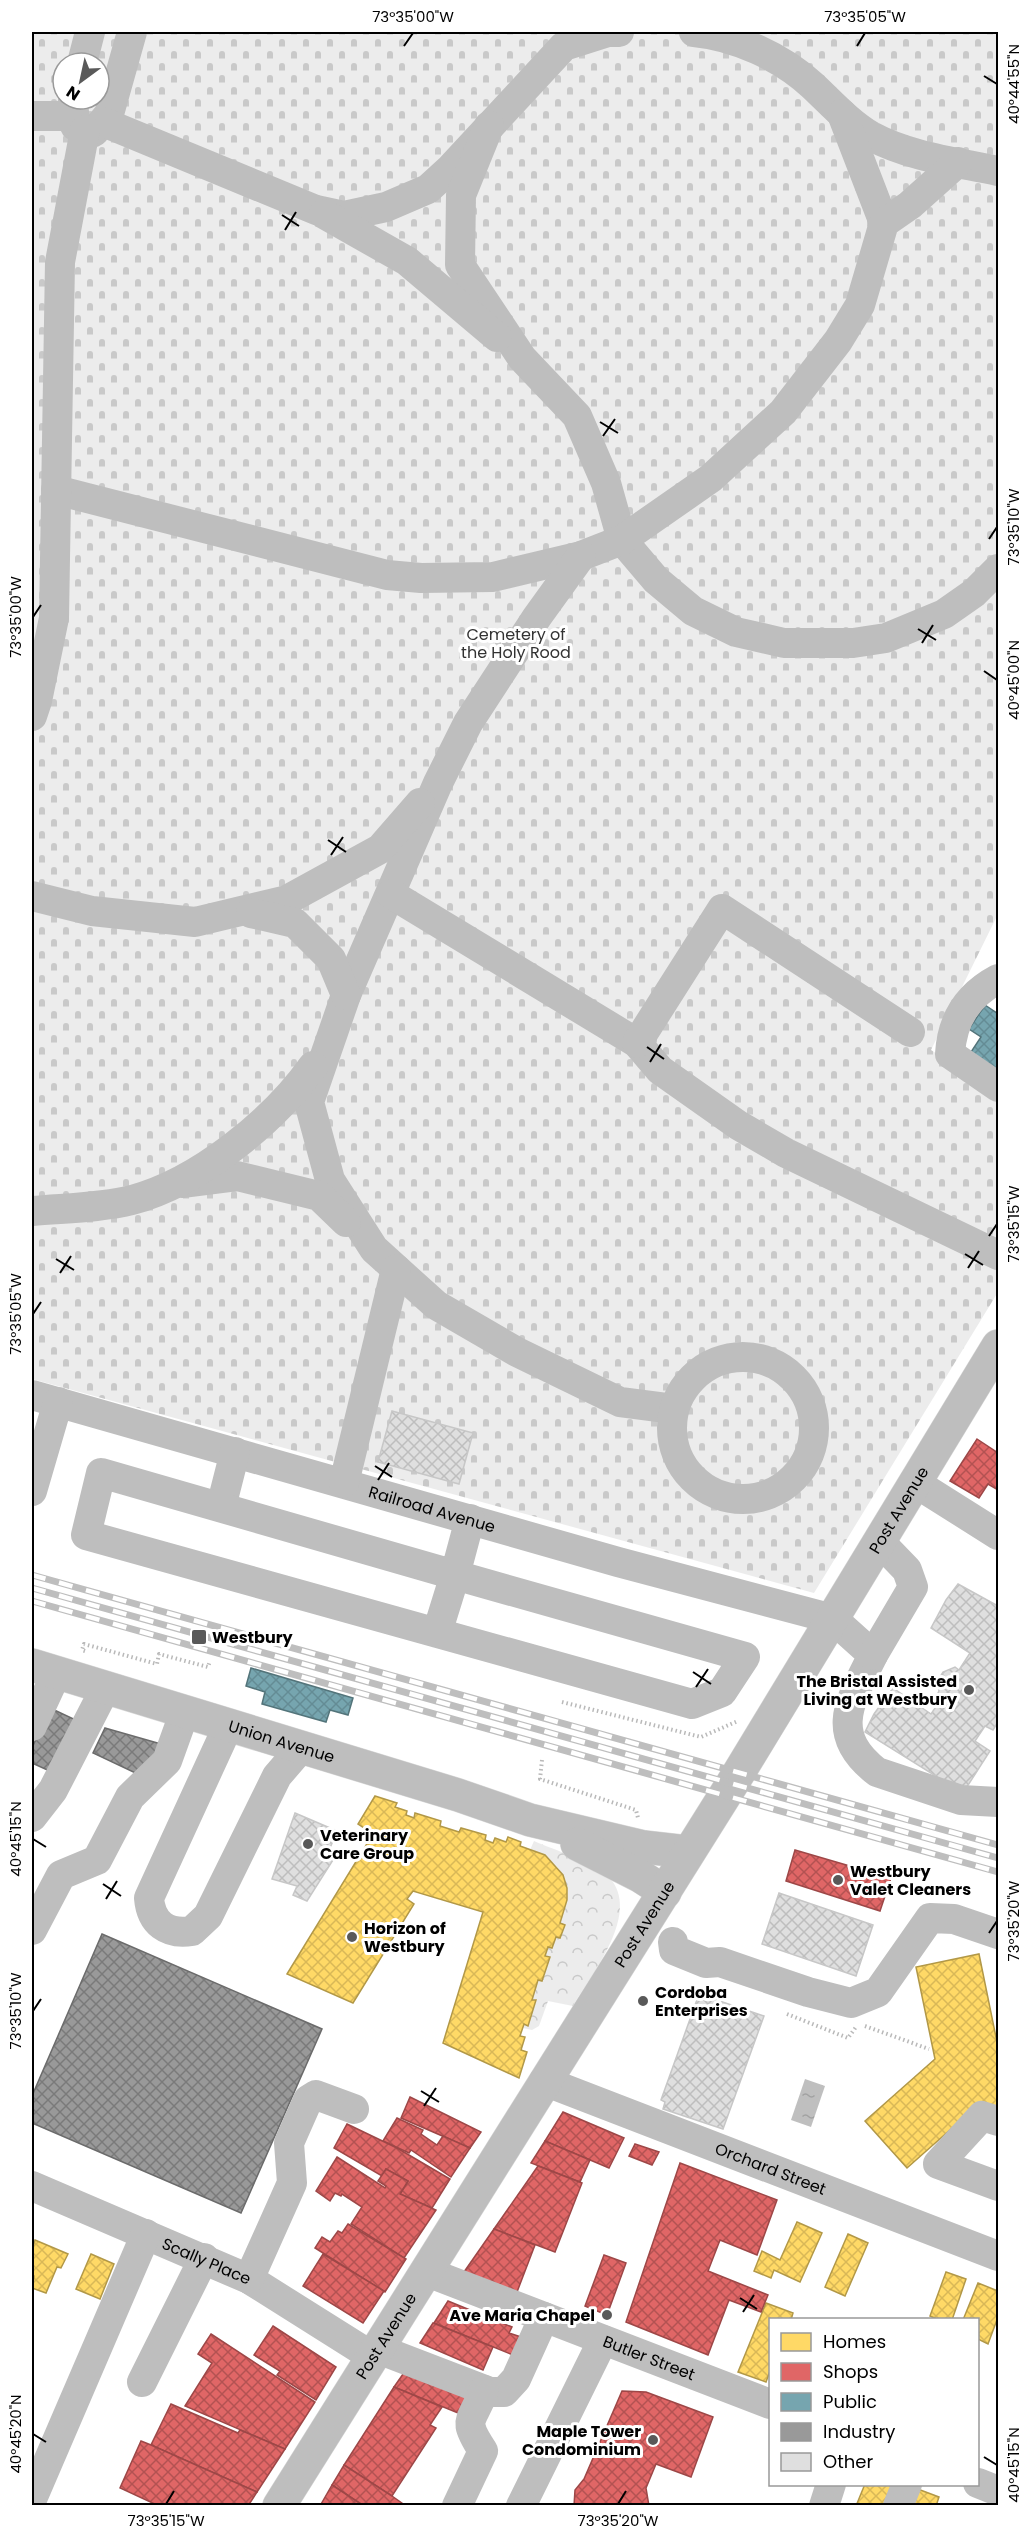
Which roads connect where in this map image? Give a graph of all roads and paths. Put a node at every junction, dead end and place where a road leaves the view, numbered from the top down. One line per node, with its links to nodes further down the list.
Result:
1 (90, 32): 5 (street)
2 (132, 32): 8 (street)
3 (619, 32): 9 (street)
4 (694, 32): 6 (street)
5 (85, 51)
6 (842, 112): 10 (street); 13 (street)
7 (32, 116): 8 (street)
8 (84, 117): 12 (street); 15 (street)
9 (489, 126): 12 (street); 14 (street)
10 (958, 162): 11 (street); 13 (street)
11 (999, 171)
12 (316, 210): 14 (street)
13 (884, 223): 16 (street)
14 (522, 358): 16 (street)
15 (56, 490): 17 (street); 19 (street)
16 (622, 540): 17 (street); 18 (street)
17 (581, 556): 20 (street)
18 (999, 569)
19 (32, 715)
20 (438, 783): 21 (street); 23 (street)
21 (391, 894): 25 (street); 28 (street)
22 (32, 896): 23 (street)
23 (243, 911): 25 (street)
24 (999, 980): 29 (street)
25 (346, 995): 27 (street)
26 (910, 1032): 28 (street)
27 (332, 1041): 30 (street); 32 (street)
28 (637, 1043): 33 (street)
29 (999, 1087)
30 (171, 1185): 31 (street); 32 (street)
31 (32, 1211)
32 (374, 1249): 34 (street)
33 (999, 1255)
34 (396, 1269): 37 (street); 40 (street)
35 (999, 1346): 39 (main road, Post Avenue)
36 (44, 1399): 38 (street, Railroad Avenue); 41 (street)
37 (674, 1409): 37 (street)
38 (236, 1452): 40 (street, Railroad Avenue); 42 (street)
39 (914, 1482): 44 (street); 45 (main road, Post Avenue)
40 (344, 1483): 43 (street, Railroad Avenue)
41 (32, 1491)
42 (221, 1507): 46 (street); 48 (street)
43 (470, 1519): 46 (street); 47 (street, Railroad Avenue)
44 (999, 1535)
45 (879, 1542): 47 (main road, Post Avenue); 50 (street)
46 (455, 1575): 48 (street); 48 (street)
47 (833, 1619): 50 (street); 63 (main road, Post Avenue)
48 (437, 1633)
49 (93, 1653): 51 (path)
50 (873, 1655): 59 (street)
51 (210, 1661)
52 (44, 1669): 53 (main road, Union Avenue); 56 (street)
53 (106, 1687): 54 (main road, Union Avenue); 60 (street)
54 (185, 1711): 55 (main road, Union Avenue); 65 (street)
55 (229, 1724): 57 (main road, Union Avenue); 57 (street)
56 (32, 1726)
57 (302, 1747): 61 (main road, Union Avenue)
58 (542, 1760): 62 (path)
59 (999, 1802)
60 (32, 1817)
61 (530, 1820): 63 (main road, Union Avenue); 64 (main road, Union Avenue)
62 (639, 1824)
63 (688, 1852): 64 (main road, Post Avenue)
64 (664, 1892): 66 (main road, Post Avenue)
65 (32, 1930)
66 (640, 1930): 67 (street); 68 (main road, Post Avenue)
67 (999, 1934)
68 (544, 2082): 74 (street, Orchard Street); 76 (main road, Post Avenue)
69 (354, 2109): 77 (street)
70 (999, 2121): 72 (street)
71 (32, 2186): 73 (street, Scally Place)
72 (999, 2186)
73 (146, 2234): 75 (street, Scally Place); 88 (street)
74 (999, 2256)
75 (204, 2258): 77 (street, Scally Place); 81 (street)
76 (427, 2272): 78 (street, Butler Street); 80 (main road, Post Avenue)
77 (249, 2279): 80 (street, Scally Place)
78 (544, 2317): 79 (street, Butler Street); 82 (street)
79 (603, 2340): 83 (street, Butler Street); 91 (street)
80 (376, 2353): 82 (street, Scally Place); 89 (main road, Post Avenue)
81 (142, 2382)
82 (484, 2390): 90 (street)
83 (769, 2403)
84 (979, 2484): 87 (street)
85 (830, 2486): 92 (street)
86 (906, 2486): 93 (street)
87 (999, 2492)
88 (32, 2499)
89 (282, 2503)
90 (457, 2505)
91 (521, 2505)
92 (824, 2505)
93 (898, 2505)

